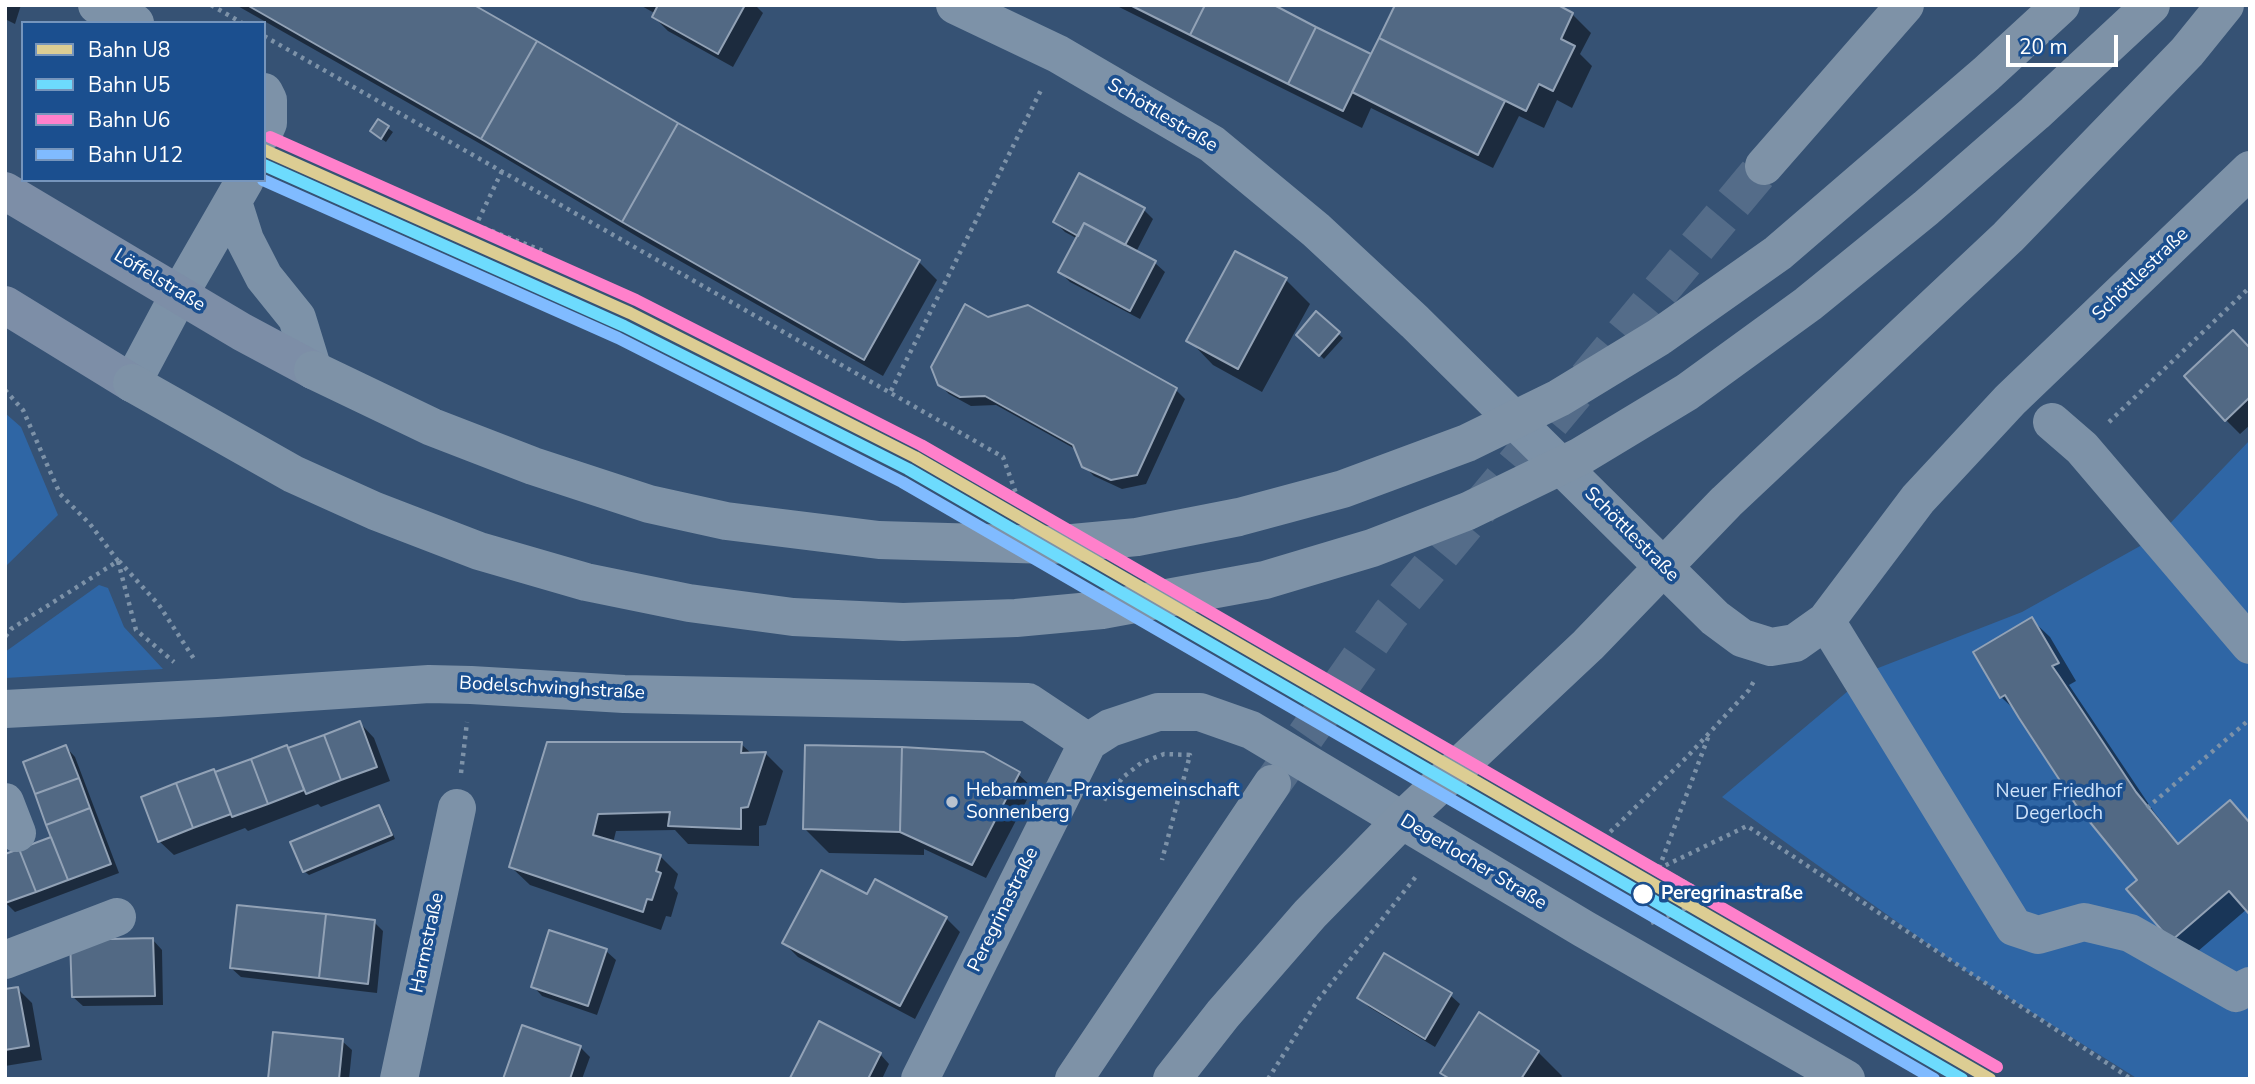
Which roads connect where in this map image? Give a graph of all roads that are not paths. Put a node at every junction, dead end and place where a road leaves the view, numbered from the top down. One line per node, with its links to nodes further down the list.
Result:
1 (97, 5): 7 (street)
2 (955, 5): 19 (street, Schöttlestraße)
3 (1905, 5): 10 (highway)
4 (2061, 5): 16 (highway)
5 (2151, 5): 17 (highway)
6 (2225, 5): 31 (highway)
7 (131, 21)
8 (266, 96): 9 (street)
9 (266, 128)
10 (1764, 166)
11 (2250, 170): 19 (street, Schöttlestraße)
12 (5, 191): 14 (main road, Löffelstraße)
13 (239, 191): 14 (street); 16 (street)
14 (180, 293): 16 (main road, Löffelstraße); 17 (street)
15 (5, 305): 17 (main road)
16 (313, 370)
17 (132, 383)
18 (2052, 422): 20 (street)
19 (1826, 621): 27 (street)
20 (2250, 645)
21 (5, 709): 22 (street, Bodelschwinghstraße)
22 (1088, 742): 29 (street, Peregrinastraße); 32 (street, Degerlocher Straße)
23 (1272, 784): 30 (highway)
24 (457, 808): 28 (street, Harmstraße)
25 (117, 917): 26 (street)
26 (5, 960)
27 (2250, 986)
28 (399, 1079)
29 (920, 1079)
30 (1074, 1079)
31 (1172, 1079)
32 (1846, 1079)

